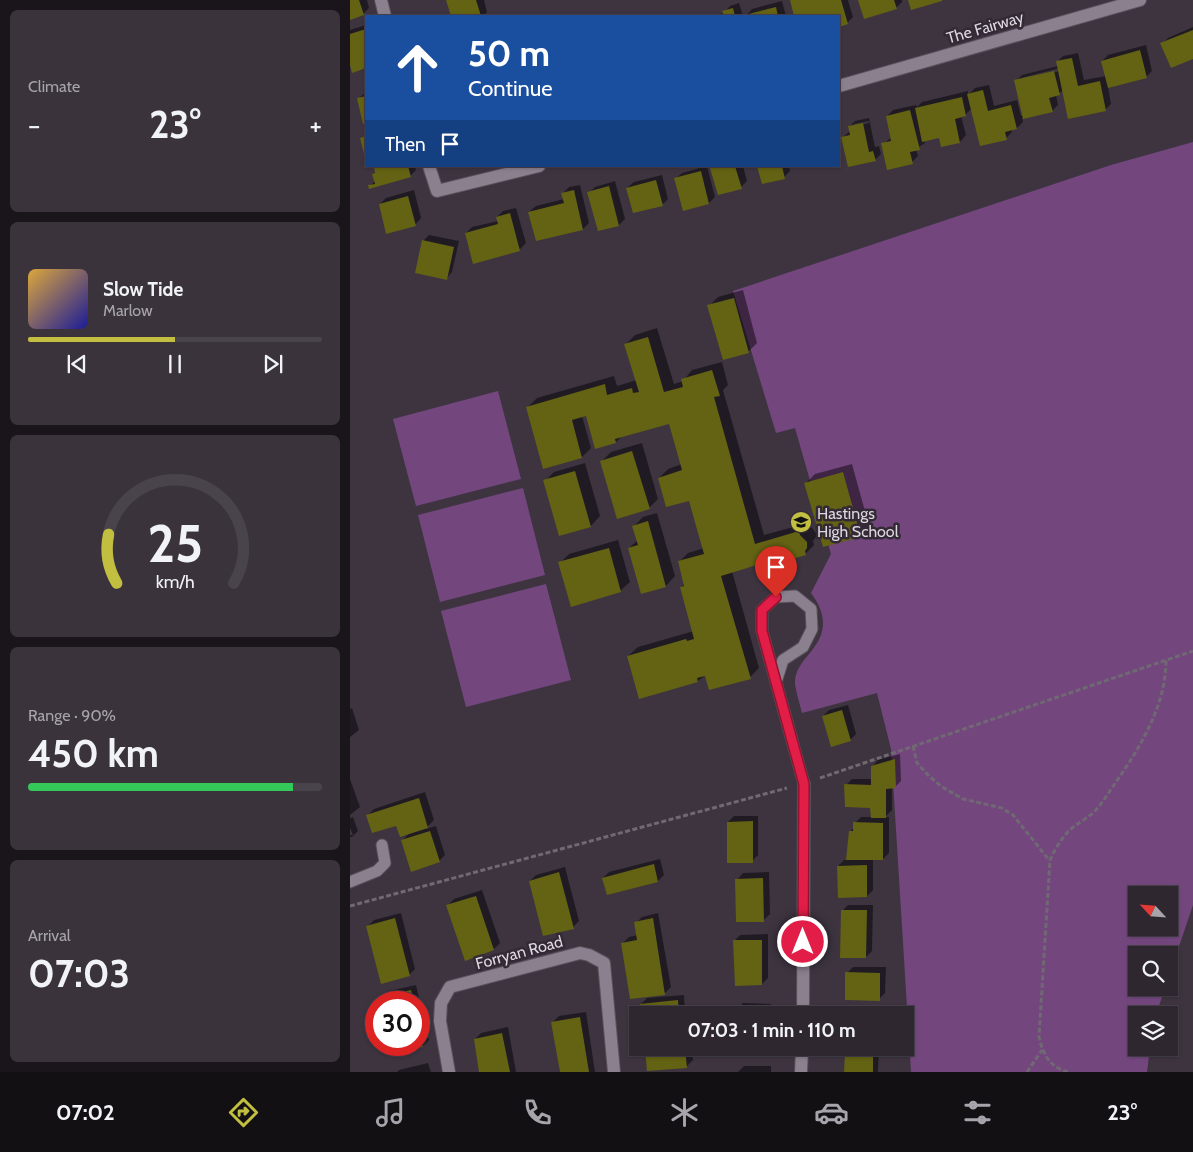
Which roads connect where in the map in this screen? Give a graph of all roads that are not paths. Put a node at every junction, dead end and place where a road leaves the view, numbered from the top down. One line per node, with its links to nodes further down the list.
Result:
1 (381, 0): 3 (street)
2 (1140, 0): 4 (street, The Fairway)
3 (385, 15)
4 (840, 86)
5 (429, 167): 6 (street)
6 (535, 167)
7 (776, 682): 7 (lane); 8 (lane)
8 (804, 784): 11 (street)
9 (382, 845): 10 (lane)
10 (350, 882)
11 (803, 1006)
12 (802, 1056): 15 (street)
13 (449, 1072): 14 (street, Forryan Road)
14 (614, 1072)
15 (801, 1072)

